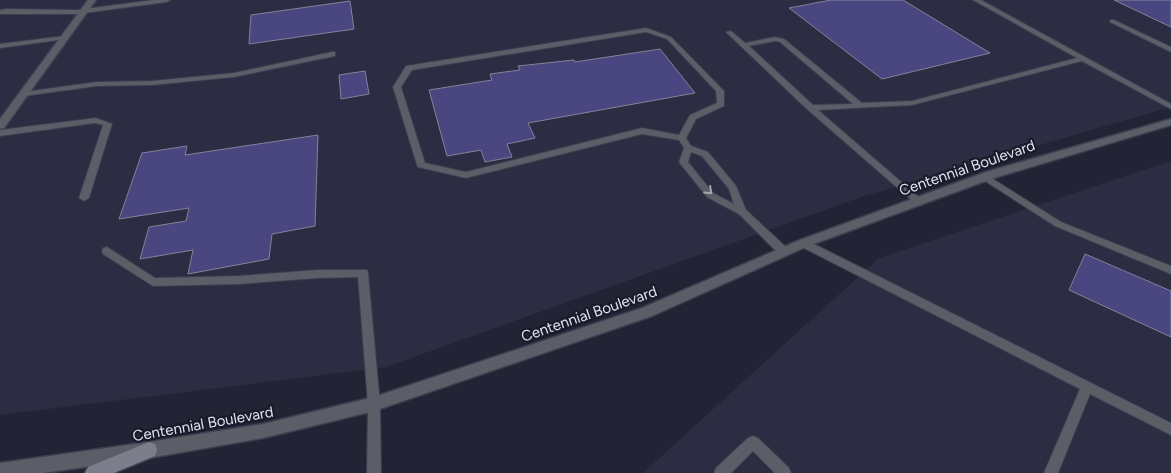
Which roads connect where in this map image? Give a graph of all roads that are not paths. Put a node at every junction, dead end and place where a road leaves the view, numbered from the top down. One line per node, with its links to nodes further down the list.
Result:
1 (92, 0): 4 (street)
2 (167, 0): 4 (lane)
3 (976, 0): 13 (lane)
4 (85, 10): 5 (lane); 8 (street)
5 (0, 12)
6 (1112, 21): 11 (lane)
7 (729, 32): 9 (lane)
8 (64, 38): 10 (lane); 14 (street)
9 (744, 45): 15 (lane); 17 (lane)
10 (0, 46)
11 (1171, 50)
12 (332, 54): 14 (lane)
13 (1083, 59): 15 (lane); 16 (lane)
14 (24, 94): 19 (street)
15 (861, 106): 17 (lane)
16 (1171, 107)
17 (811, 108): 25 (lane)
18 (1171, 122): 23 (street, Centennial Boulevard)
19 (0, 126)
20 (0, 133): 24 (lane)
21 (682, 138): 21 (lane); 22 (lane)
22 (688, 148): 26 (lane); 26 (lane, one-way to 26)
23 (984, 177): 25 (street, Centennial Boulevard); 30 (lane)
24 (84, 198)
25 (918, 201): 27 (street, Centennial Boulevard)
26 (742, 212): 29 (lane)
27 (804, 243): 29 (street, Centennial Boulevard); 31 (lane)
28 (107, 251): 32 (lane)
29 (784, 252): 32 (street, Centennial Boulevard)
30 (1171, 270)
31 (1087, 386): 33 (lane); 40 (lane)
32 (374, 404): 34 (street, Centennial Boulevard); 37 (lane)
33 (1171, 429)
34 (149, 450): 35 (street, Centennial Boulevard); 36 (main road)
35 (0, 471)
36 (94, 473)
37 (374, 473)
38 (722, 473): 39 (lane)
39 (784, 473)
40 (1051, 473)

